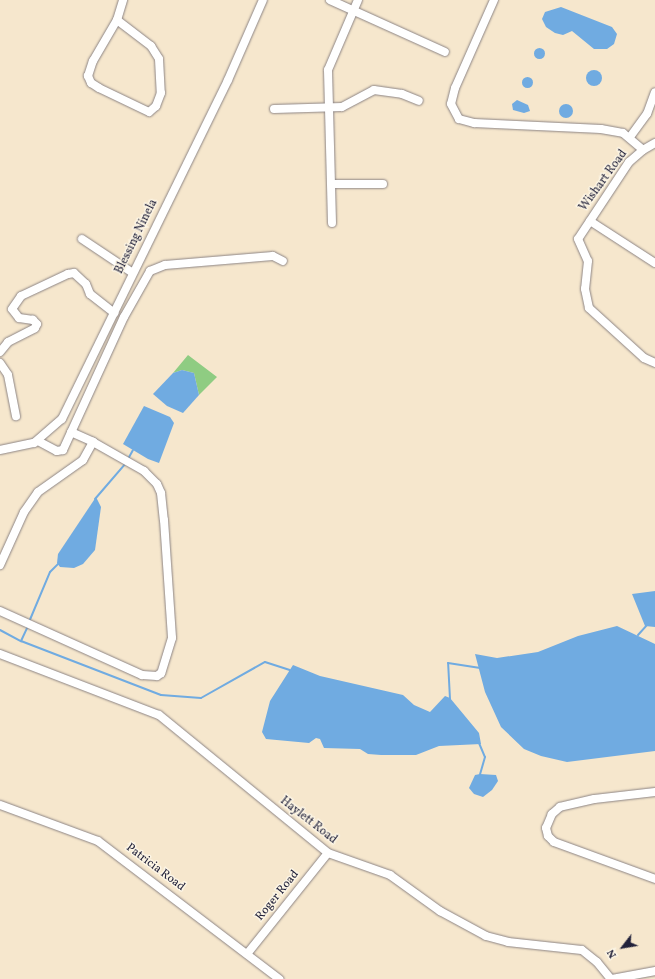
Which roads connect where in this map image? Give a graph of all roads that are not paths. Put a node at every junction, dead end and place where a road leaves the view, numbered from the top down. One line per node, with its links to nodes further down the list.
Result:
1 (123, 0): 7 (street)
2 (263, 0): 23 (street, Blessing Ninela)
3 (330, 0): 6 (street)
4 (358, 0): 6 (street)
5 (494, 0): 13 (street)
6 (352, 11): 8 (street); 11 (street)
7 (117, 20): 7 (street)
8 (445, 52)
9 (655, 92): 13 (street)
10 (419, 101): 11 (street)
11 (328, 107): 12 (street); 16 (street)
12 (274, 110)
13 (630, 137): 15 (street)
14 (655, 143): 15 (street, Wishart Road)
15 (643, 150): 18 (street, Wishart Road)
16 (332, 184): 17 (street); 19 (street)
17 (383, 184)
18 (590, 221): 22 (street); 27 (street, Wishart Road)
19 (332, 223)
20 (82, 239): 23 (street)
21 (283, 261): 29 (street)
22 (655, 263)
23 (132, 273): 24 (street, Blessing Ninela)
24 (114, 313): 25 (street); 30 (street, Blessing Ninela)
25 (0, 352)
26 (0, 362): 28 (street)
27 (655, 363)
28 (16, 416)
29 (71, 432): 30 (street); 31 (street)
30 (38, 441): 32 (street, Blessing Ninela)
31 (93, 442): 33 (street); 34 (street)
32 (0, 450)
33 (0, 565)
34 (0, 611)
35 (0, 654): 38 (street, Haylett Road)
36 (655, 792): 39 (street)
37 (0, 805): 40 (street, Patricia Road)
38 (328, 853): 40 (street, Roger Road); 43 (street, Haylett Road)
39 (655, 878)
40 (247, 954): 42 (street, Patricia Road)
41 (655, 971): 43 (street)
42 (279, 979)
43 (611, 979)

